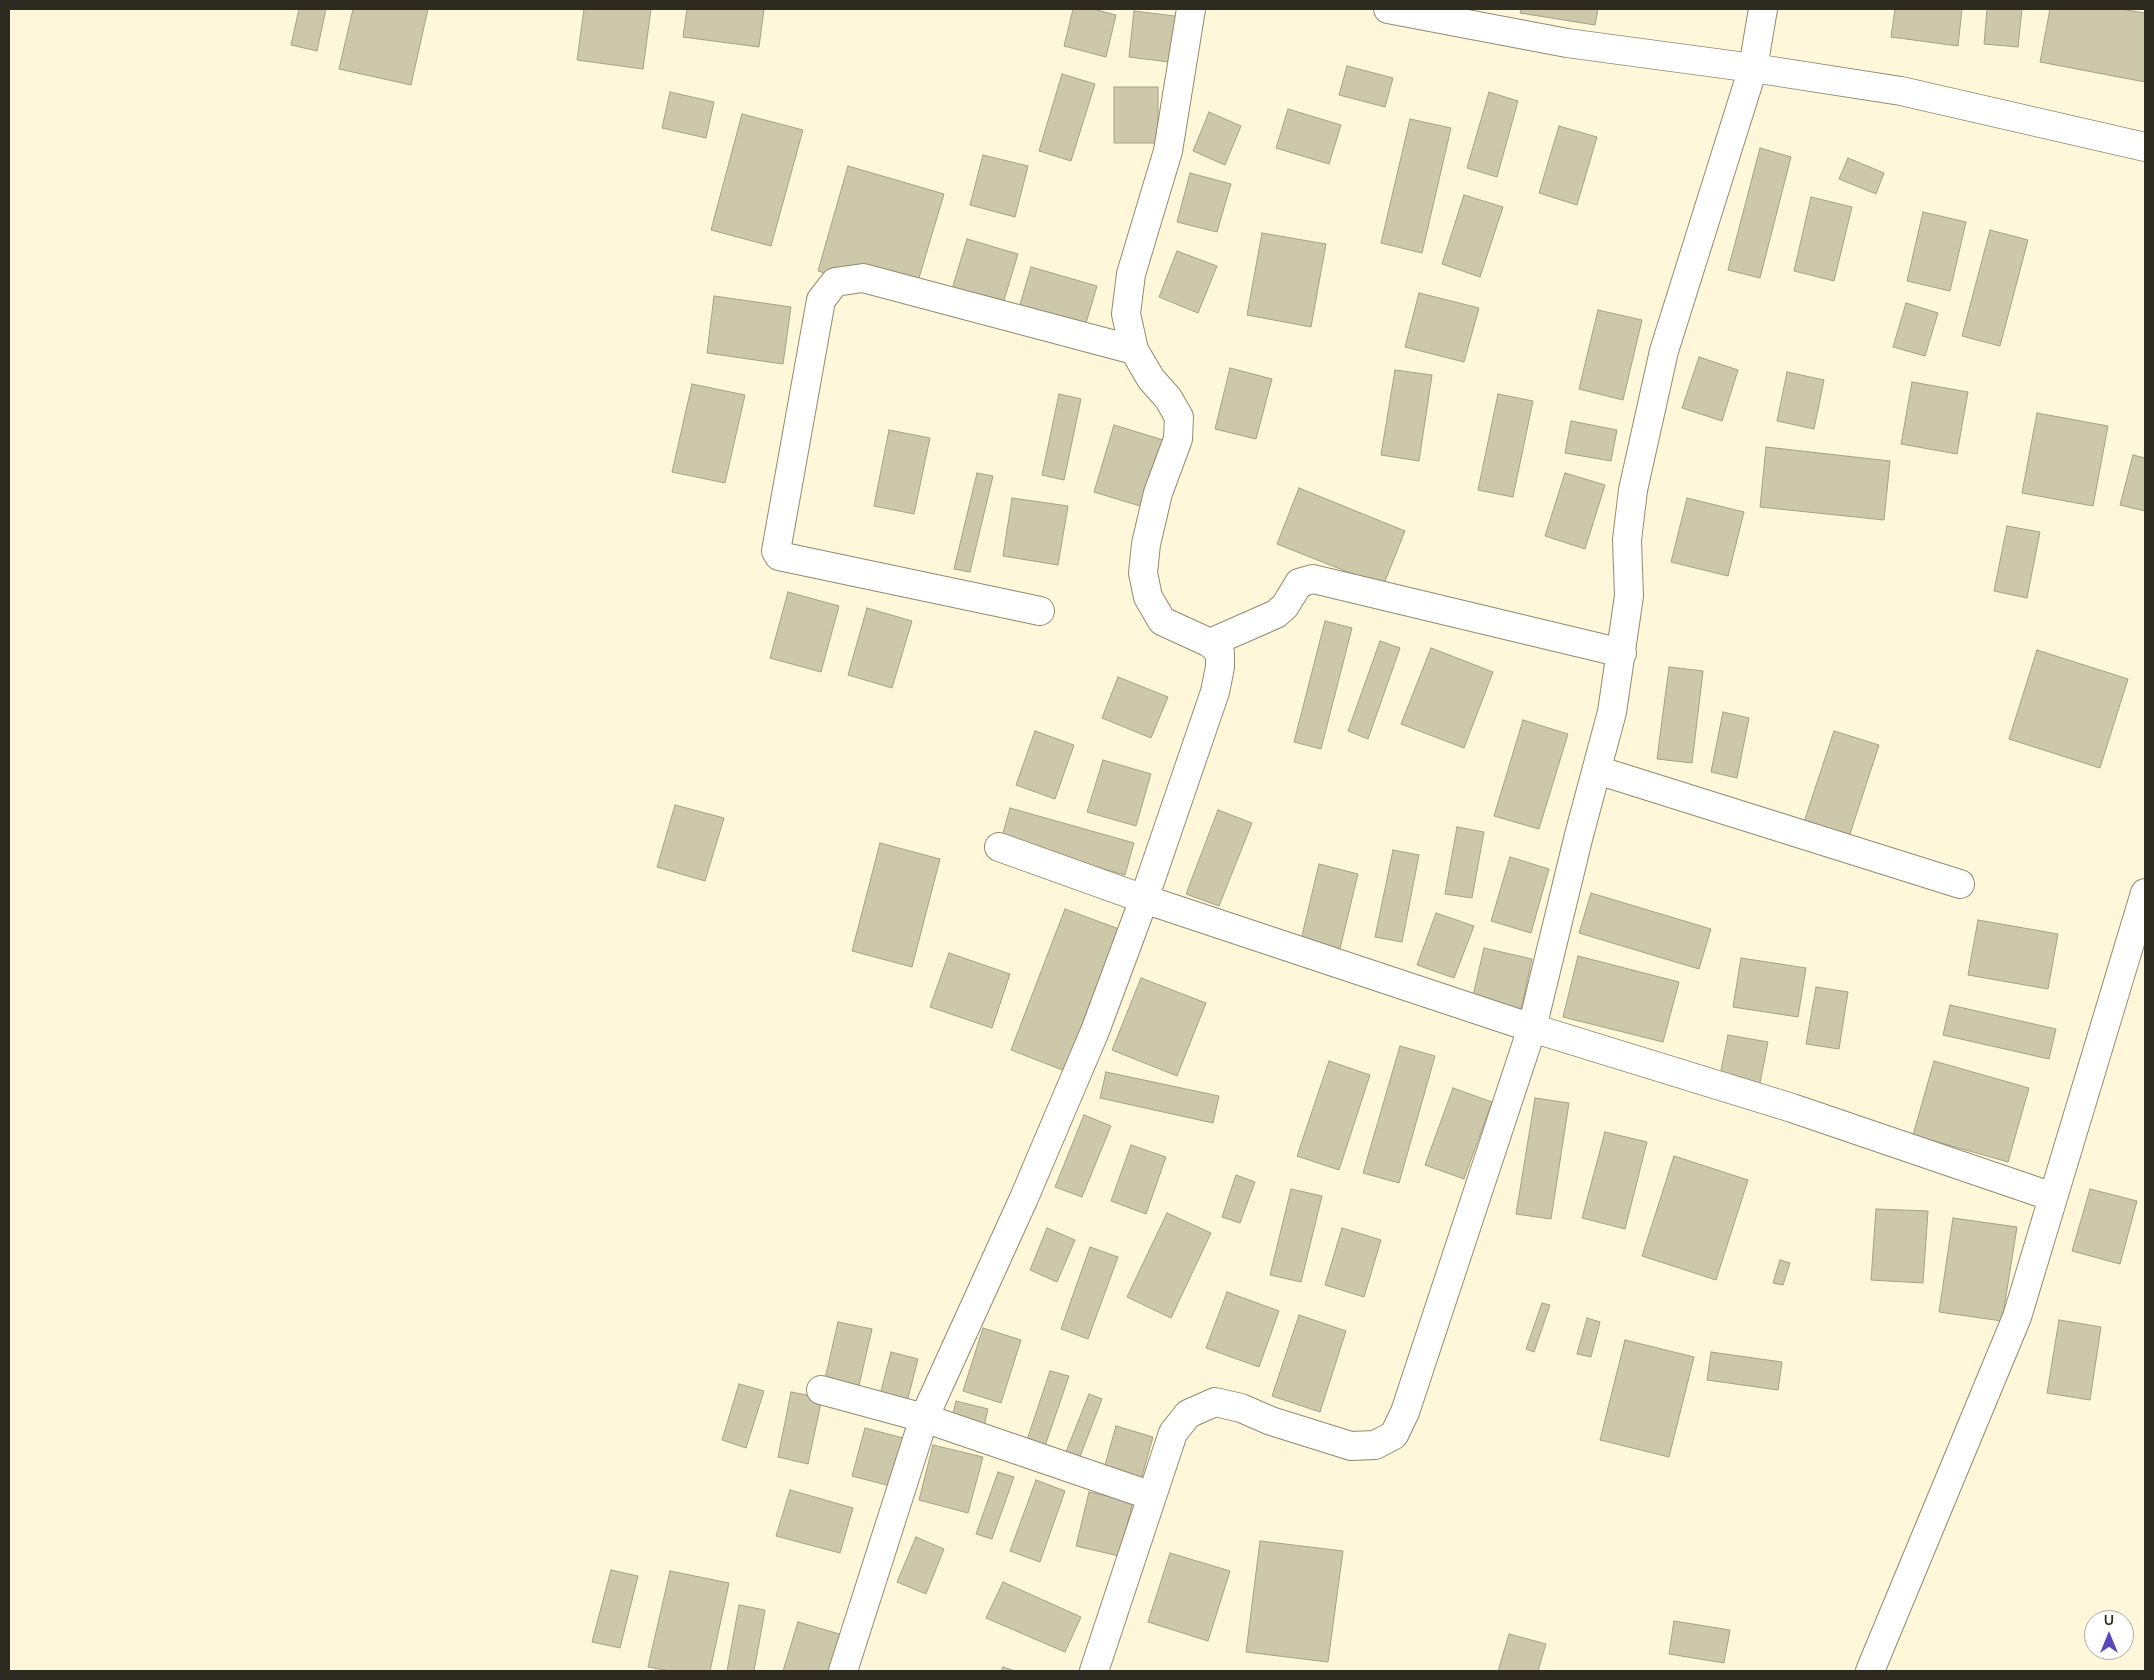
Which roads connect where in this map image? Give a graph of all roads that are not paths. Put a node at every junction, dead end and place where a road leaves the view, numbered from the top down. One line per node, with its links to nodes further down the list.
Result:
1 (1191, 9): 6 (street)
2 (1388, 9): 4 (street)
3 (1764, 9): 4 (street)
4 (1753, 68): 5 (street); 9 (street)
5 (2145, 147)
6 (1134, 350): 7 (street); 8 (street)
7 (1040, 611)
8 (1210, 643): 9 (street); 14 (street)
9 (1622, 652): 10 (street)
10 (1597, 770): 12 (street); 15 (street)
11 (999, 847): 14 (street)
12 (1960, 884)
13 (2145, 893): 16 (street)
14 (1144, 898): 15 (street); 18 (street)
15 (1532, 1028): 16 (street); 19 (street)
16 (2053, 1197): 22 (street)
17 (821, 1390): 18 (street)
18 (924, 1418): 19 (street); 20 (street)
19 (1152, 1496): 21 (street)
20 (843, 1671)
21 (1094, 1671)
22 (1870, 1671)

